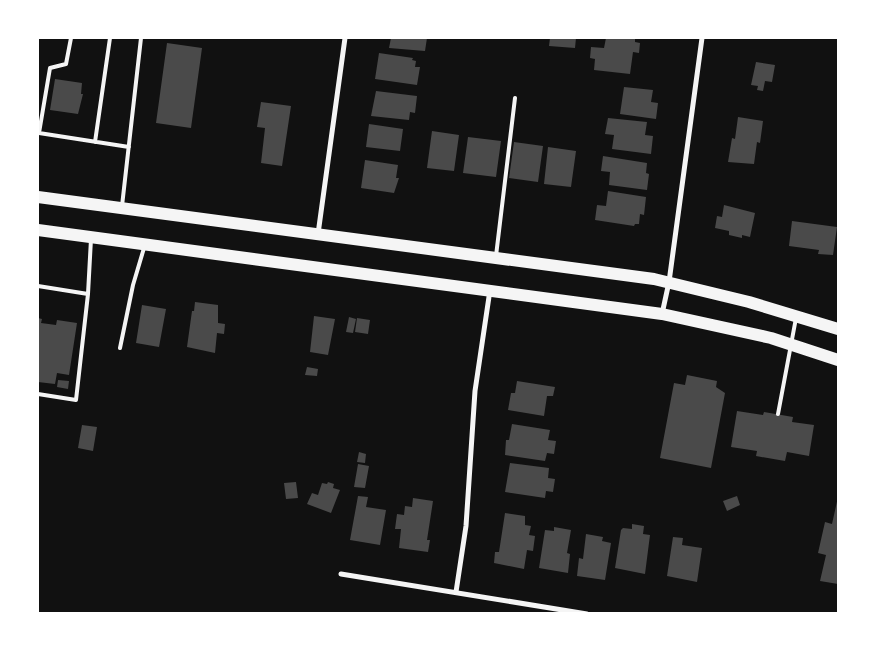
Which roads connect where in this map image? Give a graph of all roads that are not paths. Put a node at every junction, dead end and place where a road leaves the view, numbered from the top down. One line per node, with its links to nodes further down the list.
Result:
1 (71, 38): 7 (lane)
2 (110, 38): 7 (lane)
3 (141, 38): 8 (lane)
4 (345, 38): 12 (street)
5 (702, 38): 16 (street)
6 (515, 98): 15 (lane)
7 (95, 142): 8 (lane)
8 (129, 147): 10 (lane)
9 (38, 197): 10 (main road)
10 (122, 208): 12 (main road)
11 (38, 230): 13 (main road)
12 (318, 235): 15 (main road)
13 (92, 238): 14 (main road); 19 (lane)
14 (145, 245): 18 (main road); 24 (lane)
15 (495, 259): 16 (main road)
16 (669, 282): 20 (street); 21 (main road)
17 (38, 286): 19 (lane)
18 (490, 290): 20 (main road); 29 (street)
19 (88, 294): 26 (lane)
20 (662, 314): 23 (main road)
21 (796, 315): 22 (main road); 23 (lane)
22 (838, 329)
23 (791, 344): 25 (main road); 27 (lane)
24 (120, 348)
25 (838, 360)
26 (38, 394)
27 (778, 414)
28 (340, 574): 29 (street)
29 (456, 592): 30 (street)
30 (587, 614)

